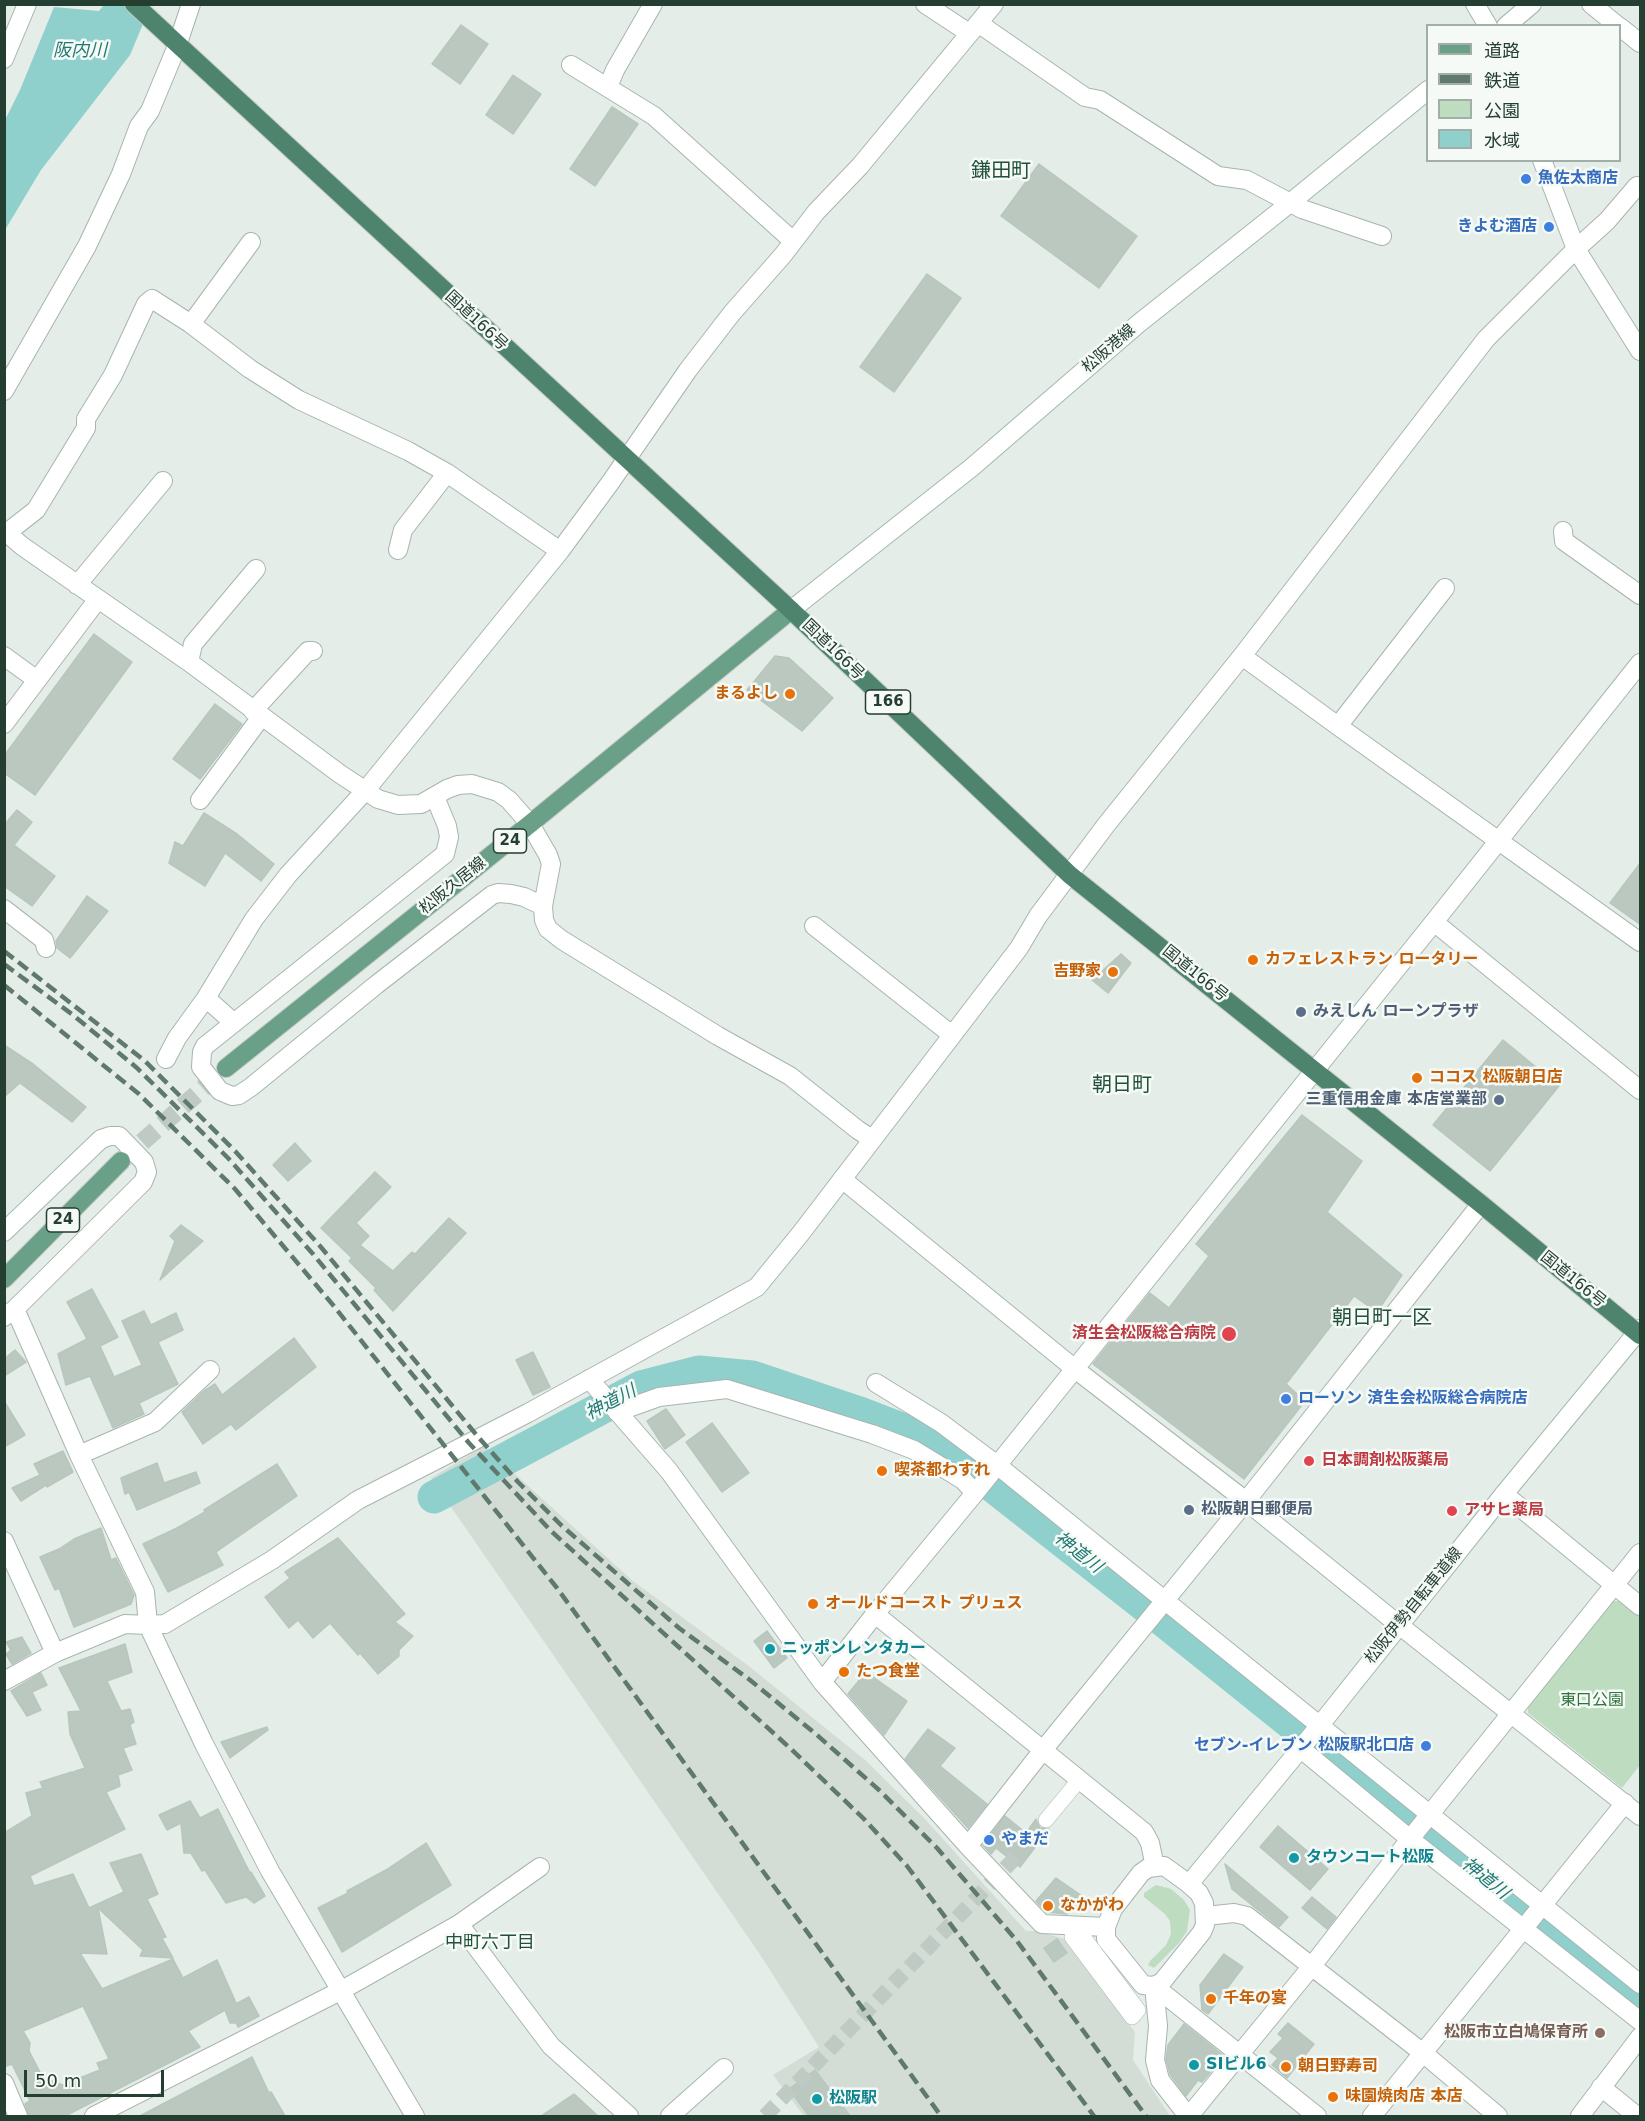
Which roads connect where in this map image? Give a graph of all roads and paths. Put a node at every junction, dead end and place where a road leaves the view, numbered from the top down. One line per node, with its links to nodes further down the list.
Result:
1 (27, 4): 17 (street)
2 (134, 4): 15 (highway, 国道166号 / 166)
3 (191, 4): 15 (street)
4 (653, 4): 19 (street)
5 (925, 4): 13 (street)
6 (994, 4): 13 (street)
7 (1475, 4): 10 (street)
8 (1532, 4): 11 (street)
9 (1595, 5): 12 (street)
10 (1487, 24)
11 (1508, 24)
12 (1617, 24)
13 (973, 28): 23 (street); 25 (street)
14 (1621, 28): 16 (street)
15 (171, 40): 30 (street); 31 (highway, 国道166号 / 166)
16 (1641, 44)
17 (4, 59)
18 (571, 65): 19 (street)
19 (608, 87): 25 (street)
20 (1426, 92): 23 (street, 松阪港線)
21 (1543, 162): 27 (street)
22 (1637, 186): 27 (street)
23 (1290, 203): 24 (street); 43 (street, 松阪港線)
24 (1383, 236)
25 (793, 241): 31 (street)
26 (251, 242): 28 (street)
27 (1576, 249): 29 (street); 46 (street)
28 (191, 324): 32 (street); 35 (street)
29 (1641, 351)
30 (4, 391)
31 (626, 459): 37 (street); 43 (highway, 国道166号 / 166)
32 (447, 473): 36 (street); 37 (street)
33 (163, 481): 39 (street)
34 (1563, 531): 41 (street)
35 (6, 534): 39 (street)
36 (398, 550)
37 (560, 551): 53 (street)
38 (256, 568): 47 (street)
39 (77, 585): 42 (street)
40 (1445, 588): 52 (street)
41 (1641, 595)
42 (98, 599): 47 (street); 49 (street)
43 (790, 610): 56 (main road, 松阪久居線 / 24); 58 (highway, 国道166号 / 166)
44 (313, 651): 50 (street)
45 (4, 656): 49 (street)
46 (1242, 656): 52 (street); 58 (street)
47 (189, 662): 50 (street)
48 (1641, 663): 57 (street)
49 (37, 680): 51 (street)
50 (257, 714): 53 (street); 55 (street)
51 (4, 724)
52 (1338, 726): 57 (street)
53 (364, 791): 54 (street); 65 (street)
54 (435, 797): 56 (street); 66 (street)
55 (200, 800)
56 (531, 824): 59 (street); 69 (main road, 松阪久居線 / 24)
57 (1499, 840): 61 (street); 63 (street)
58 (1070, 875): 67 (street); 70 (highway, 国道166号 / 166)
59 (543, 906): 66 (street); 72 (street)
60 (4, 909): 64 (street)
61 (1434, 922): 70 (street); 71 (street)
62 (814, 926): 67 (street)
63 (1641, 942)
64 (46, 948)
65 (206, 998): 66 (street); 68 (street)
66 (234, 1023)
67 (952, 1035): 72 (street)
68 (166, 1059)
69 (226, 1068)
70 (1314, 1070): 75 (highway, 国道166号 / 166); 80 (street)
71 (1641, 1090)
72 (872, 1139): 74 (street)
73 (121, 1161): 77 (main road, 24)
74 (842, 1179): 80 (street); 82 (street)
75 (1481, 1204): 79 (highway, 国道166号 / 166); 89 (street)
76 (4, 1232): 78 (street)
77 (4, 1279)
78 (10, 1313): 85 (street)
79 (1640, 1332): 88 (street, 松阪伊勢自転車道線)
80 (1075, 1369): 86 (street); 89 (street)
81 (210, 1370): 85 (street)
82 (589, 1379): 84 (street); 96 (street)
83 (876, 1383): 86 (street)
84 (616, 1412): 87 (street); 100 (street)
85 (79, 1455): 96 (street)
86 (994, 1468): 87 (street); 93 (street)
87 (977, 1490): 95 (street)
88 (1504, 1494): 92 (street); 97 (street, 松阪伊勢自転車道線)
89 (1246, 1501): 93 (street); 97 (street)
90 (4, 1540): 98 (street)
91 (1641, 1553): 92 (street)
92 (1614, 1585): 94 (street); 101 (street)
93 (1163, 1603): 102 (street); 104 (street)
94 (1641, 1606)
95 (875, 1614): 100 (street); 104 (street)
96 (148, 1625): 98 (street); 124 (street)
97 (1399, 1625): 101 (street); 102 (street, 松阪伊勢自転車道線)
98 (55, 1653): 99 (street)
99 (4, 1681)
100 (822, 1682): 111 (street)
101 (1512, 1713): 106 (street); 107 (street)
102 (1320, 1725): 103 (street, 松阪伊勢自転車道線); 107 (street)
103 (1299, 1748): 110 (street); 114 (street, 松阪伊勢自転車道線)
104 (1043, 1750): 105 (street); 111 (street)
105 (1080, 1779): 109 (street); 113 (street)
106 (1625, 1803): 108 (street); 115 (street)
107 (1430, 1815): 110 (street); 115 (street)
108 (1641, 1816)
109 (1046, 1820)
110 (1410, 1839): 119 (street); 121 (street)
111 (968, 1846): 118 (street)
112 (540, 1867): 117 (street)
113 (1155, 1867): 114 (street); 118 (street)
114 (1189, 1884): 116 (street)
115 (1544, 1904): 119 (street); 122 (street)
116 (1206, 1916): 121 (street); 123 (street)
117 (459, 1924): 124 (street); 135 (street)
118 (1106, 1927): 123 (street)
119 (1525, 1929): 125 (street); 128 (street)
120 (1072, 1937): 120 (street)
121 (1312, 1966): 127 (street); 128 (street)
122 (1641, 1983)
123 (1154, 1986): 127 (street); 137 (street)
124 (342, 1990): 133 (street); 134 (street)
125 (1641, 2021)
126 (1641, 2037): 131 (street)
127 (1240, 2054): 137 (street); 138 (street)
128 (1423, 2054): 139 (street); 140 (street)
129 (724, 2068): 136 (street)
130 (4, 2083): 132 (street)
131 (1601, 2087): 141 (street); 142 (street)
132 (18, 2116)
133 (94, 2116)
134 (416, 2116)
135 (629, 2116)
136 (670, 2116)
137 (1189, 2116)
138 (1317, 2116)
139 (1372, 2116)
140 (1498, 2116)
141 (1580, 2116)
142 (1637, 2116)

